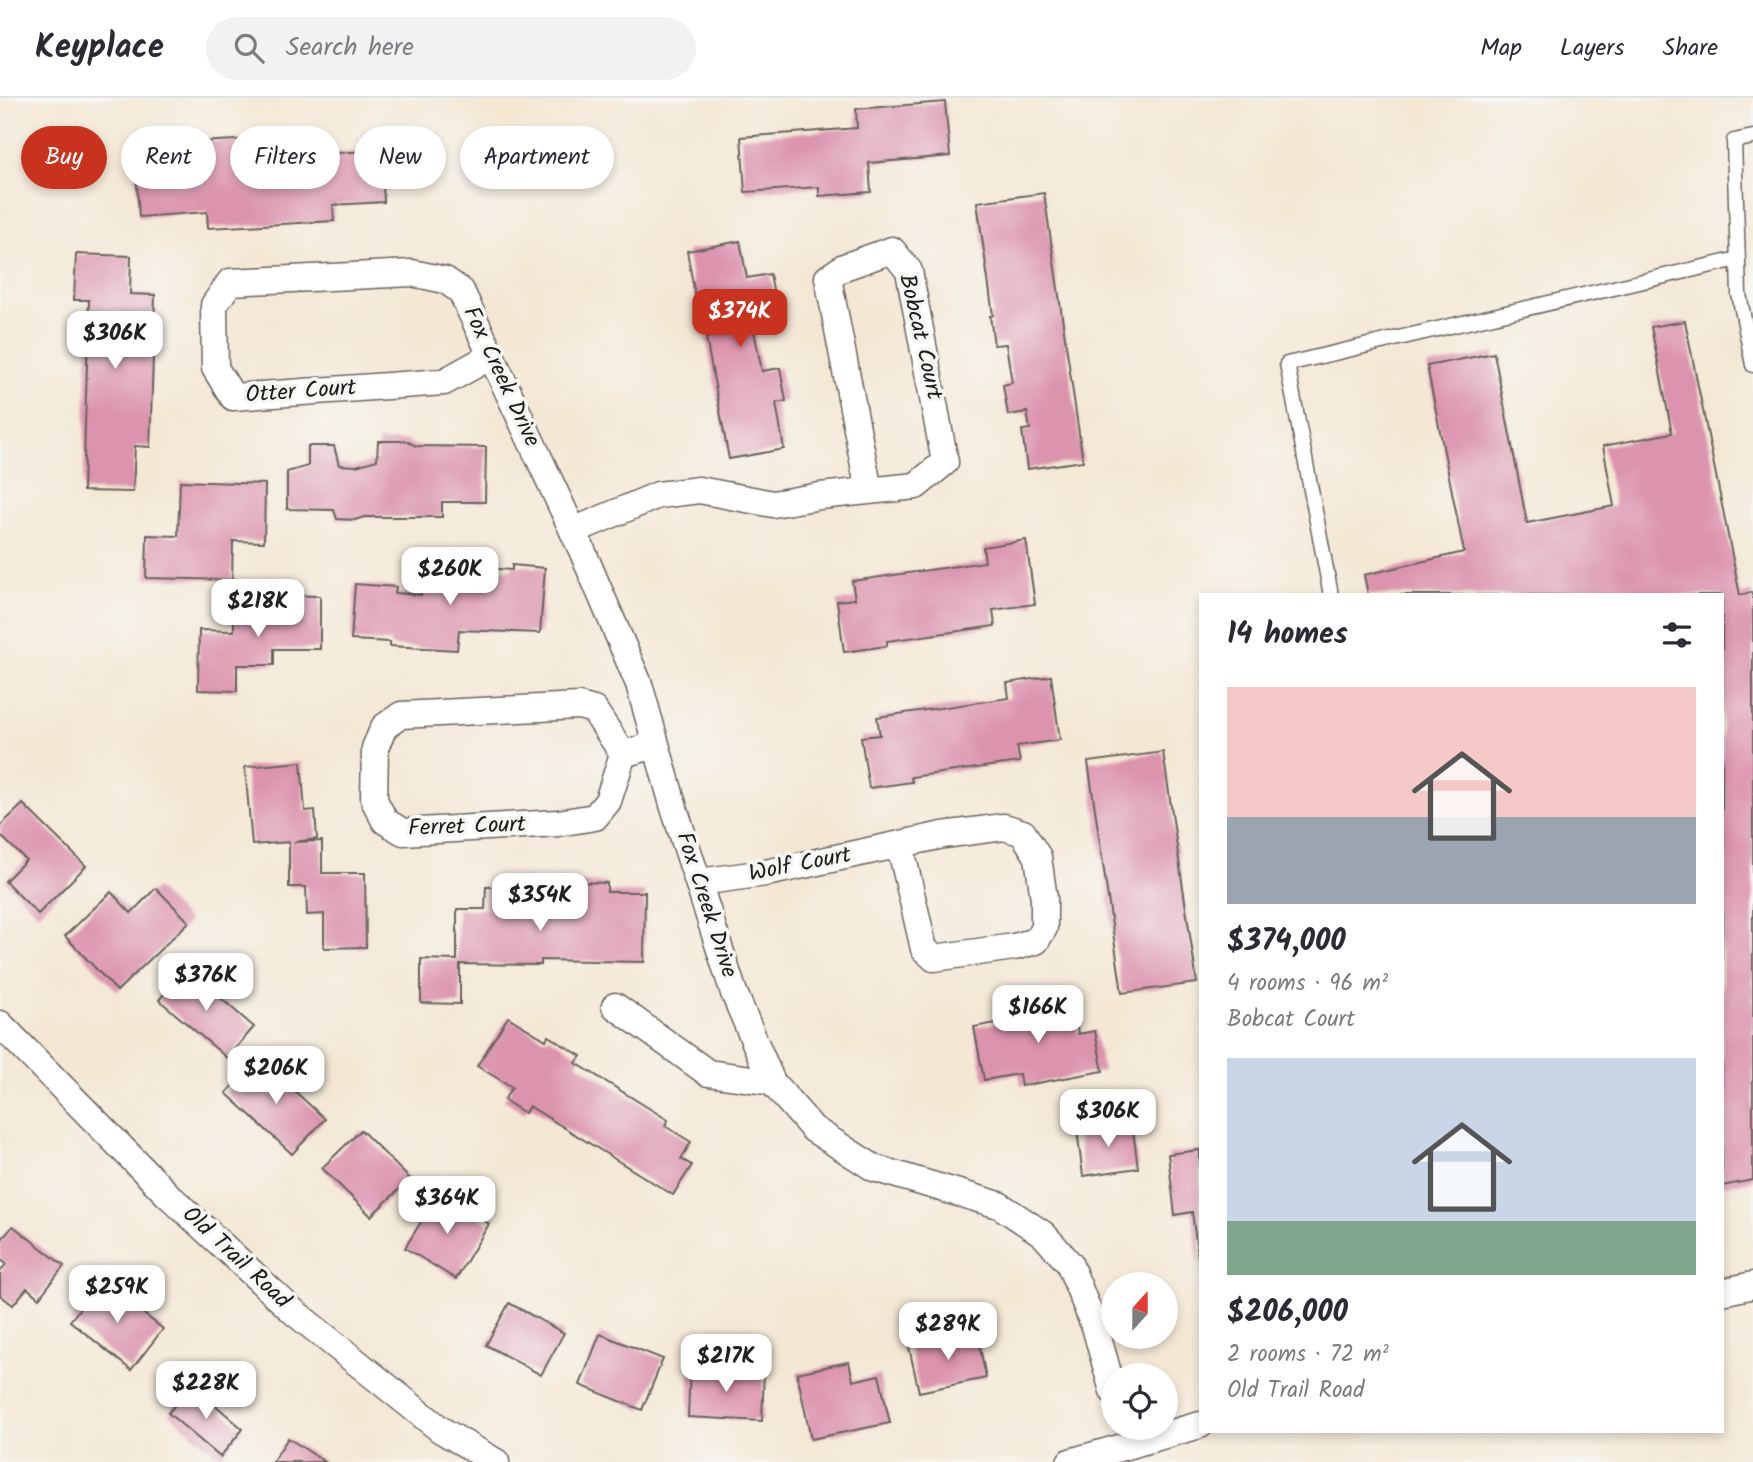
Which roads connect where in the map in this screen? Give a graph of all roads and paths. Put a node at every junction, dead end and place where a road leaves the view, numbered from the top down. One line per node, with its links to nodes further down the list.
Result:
1 (1753, 137): 2 (lane)
2 (1738, 259): 5 (lane); 8 (lane)
3 (445, 280): 4 (street, Fox Creek Drive); 4 (street, Otter Court)
4 (492, 356): 7 (street, Fox Creek Drive)
5 (1753, 365)
6 (869, 491): 6 (street, Bobcat Court); 7 (street, Bobcat Court)
7 (573, 531): 9 (street, Fox Creek Drive)
8 (1331, 593)
9 (656, 745): 10 (street); 12 (street, Fox Creek Drive)
10 (623, 754): 10 (street, Ferret Court)
11 (900, 845): 11 (street, Wolf Court); 12 (street, Wolf Court)
12 (699, 882): 15 (street, Fox Creek Drive)
13 (615, 1006): 15 (street)
14 (0, 1024): 22 (street, Old Trail Road)
15 (772, 1082): 18 (street, Fox Creek Drive)
16 (1753, 1285): 17 (street)
17 (1724, 1292)
18 (1105, 1363)
19 (1199, 1425): 20 (street)
20 (1178, 1428)
21 (1117, 1440): 23 (street)
22 (496, 1462)
23 (1070, 1462)

